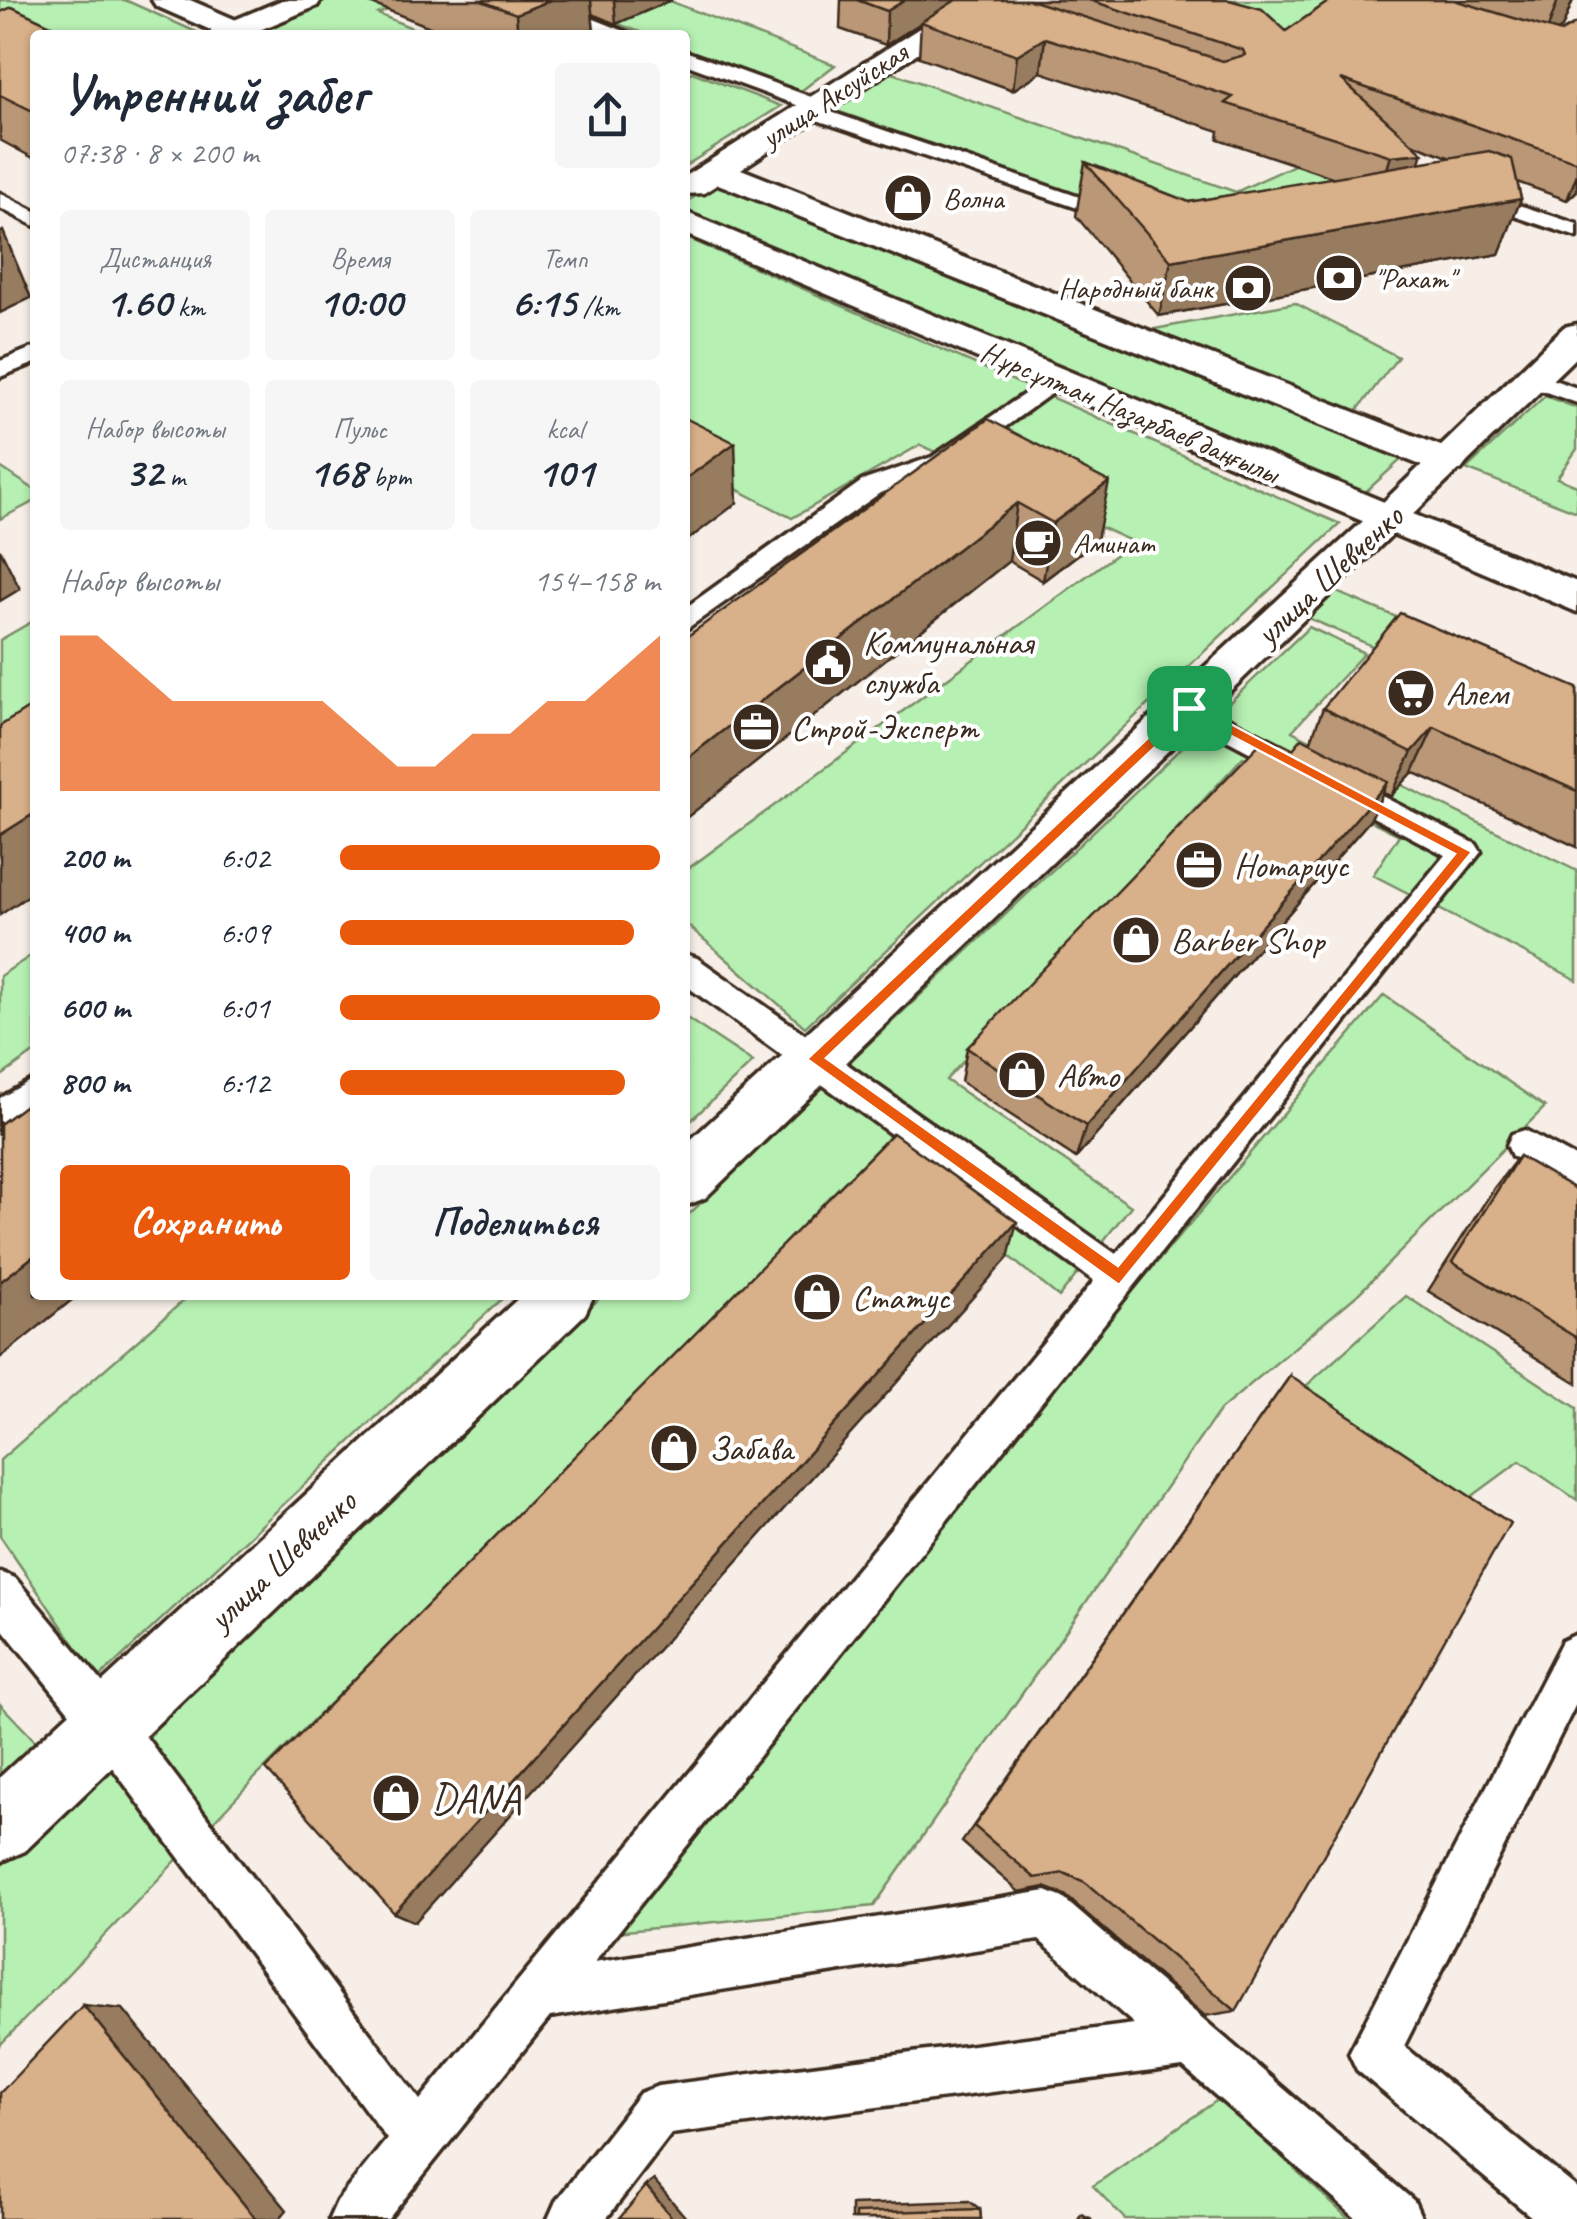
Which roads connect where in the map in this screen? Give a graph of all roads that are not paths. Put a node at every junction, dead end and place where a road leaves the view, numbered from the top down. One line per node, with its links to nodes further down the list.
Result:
1 (166, 0): 5 (street)
2 (307, 0): 6 (street)
3 (529, 0): 7 (lane)
4 (982, 7): 9 (street, улица Аксуйская)
5 (229, 30)
6 (242, 30)
7 (611, 30)
8 (690, 59): 9 (lane)
9 (814, 108): 10 (street, улица Аксуйская); 15 (lane)
10 (716, 171): 11 (street, улица Аксуйская); 22 (street)
11 (690, 187)
12 (1442, 194): 17 (lane)
13 (0, 199): 14 (lane)
14 (30, 217)
15 (1146, 223)
16 (690, 224): 20 (street, Нұрсұлтан Назарбаев даңғылы)
17 (1577, 231)
18 (1577, 335): 19 (street, улица Шевченко)
19 (1531, 379): 21 (lane); 22 (street, улица Шевченко)
20 (1055, 380): 23 (street, Нұрсұлтан Назарбаев даңғылы); 26 (lane)
21 (1577, 396)
22 (1447, 462): 23 (street, улица Шевченко)
23 (1387, 521): 25 (street, Нұрсұлтан Назарбаев даңғылы); 28 (street, улица Шевченко)
24 (690, 587): 26 (lane)
25 (1577, 598)
26 (714, 600): 27 (lane)
27 (690, 617)
28 (1189, 708): 30 (street, улица Шевченко); 36 (lane)
29 (690, 971): 30 (lane)
30 (815, 1059): 34 (street, улица Шевченко); 36 (lane)
31 (30, 1096): 32 (lane)
32 (0, 1118)
33 (1525, 1144): 35 (lane)
34 (690, 1177)
35 (1577, 1177)
36 (1119, 1278): 42 (lane)
37 (559, 1300): 40 (street, улица Шевченко)
38 (0, 1593): 40 (lane)
39 (1577, 1656): 48 (lane)
40 (108, 1724): 41 (street, улица Шевченко); 44 (lane)
41 (0, 1826)
42 (536, 1995): 43 (lane); 44 (lane)
43 (1191, 2041): 46 (lane); 47 (lane)
44 (419, 2140): 45 (lane)
45 (355, 2219)
46 (574, 2219)
47 (1396, 2219)
48 (1574, 2219)

